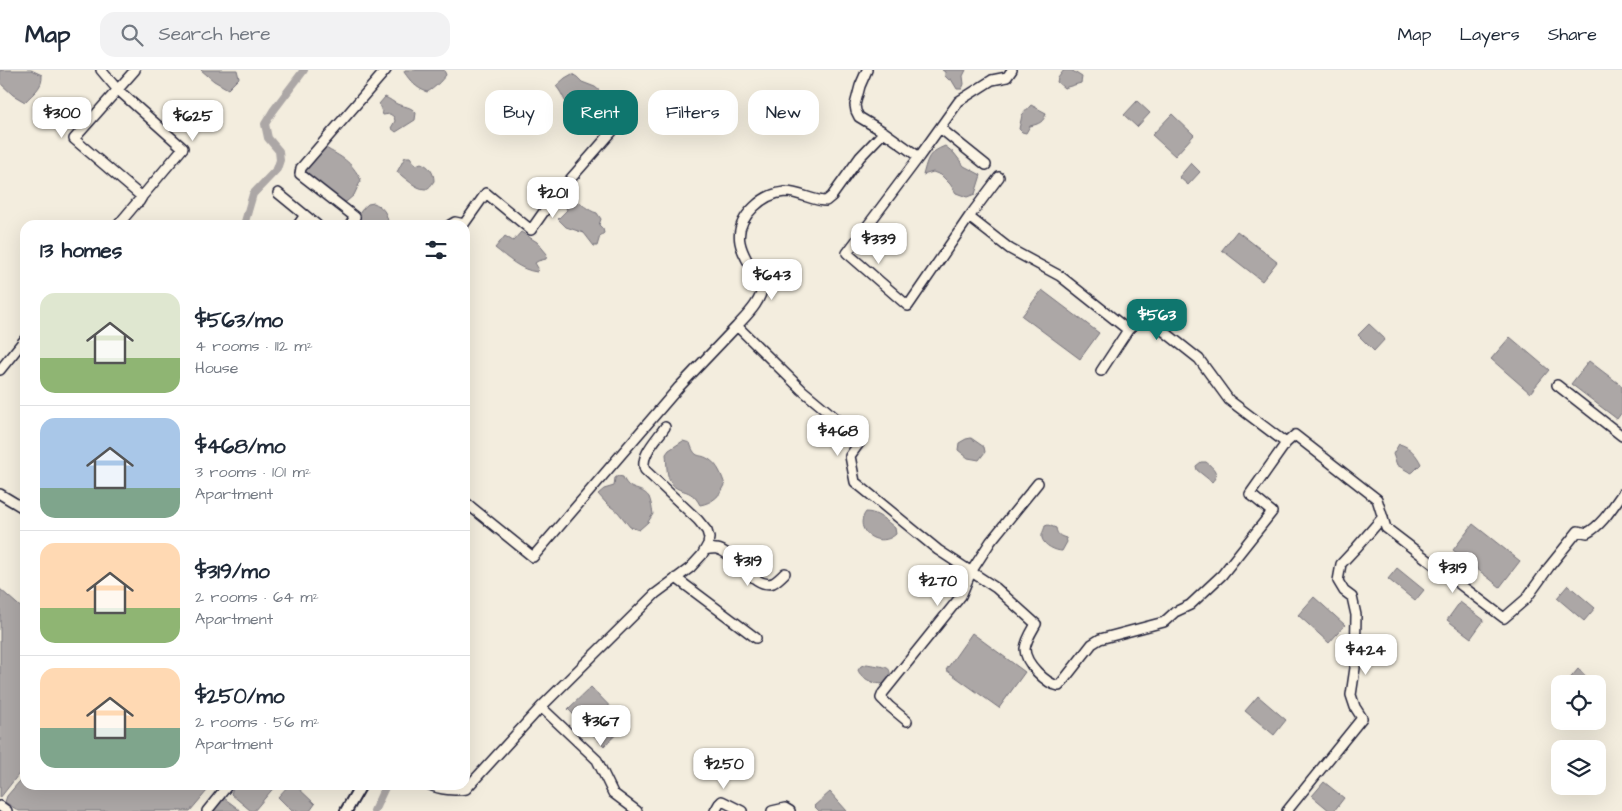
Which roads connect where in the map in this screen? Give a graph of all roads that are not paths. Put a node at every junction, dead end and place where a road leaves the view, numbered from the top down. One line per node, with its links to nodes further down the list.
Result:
1 (101, 70): 6 (street)
2 (135, 70): 6 (street)
3 (386, 70): 21 (street)
4 (867, 70): 8 (street)
5 (1012, 70): 7 (street)
6 (117, 89): 14 (street); 14 (street)
7 (940, 128): 10 (street); 11 (street)
8 (884, 132): 10 (street); 23 (street)
9 (609, 135): 22 (street)
10 (919, 157): 17 (street)
11 (986, 165)
12 (999, 177): 17 (street)
13 (278, 193): 16 (street)
14 (142, 197): 15 (street); 18 (street)
15 (132, 210)
16 (305, 215): 19 (street); 20 (street)
17 (969, 218): 24 (street)
18 (122, 220)
19 (302, 220)
20 (311, 220)
21 (353, 220)
22 (467, 220)
23 (737, 326): 36 (street); 39 (street)
24 (1128, 330): 27 (street); 31 (street)
25 (20, 345): 26 (street)
26 (0, 370)
27 (1101, 371)
28 (1557, 385): 30 (street)
29 (665, 427): 38 (street)
30 (1622, 436)
31 (1286, 443): 37 (street); 39 (street)
32 (1038, 483): 39 (street)
33 (0, 494): 35 (street)
34 (1622, 494): 37 (street)
35 (20, 506)
36 (470, 506)
37 (1383, 517): 57 (street)
38 (705, 550): 40 (street); 41 (street)
39 (971, 572): 44 (street)
40 (785, 573)
41 (676, 578): 42 (street); 43 (street)
42 (756, 638)
43 (541, 707): 45 (street); 52 (street)
44 (907, 721)
45 (470, 785)
46 (224, 790): 50 (street)
47 (358, 790): 51 (street)
48 (0, 806): 49 (street)
49 (7, 811)
50 (208, 811)
51 (346, 811)
52 (637, 811)
53 (715, 811): 54 (street)
54 (742, 811)
55 (772, 811): 56 (street)
56 (790, 811)
57 (1287, 811)

